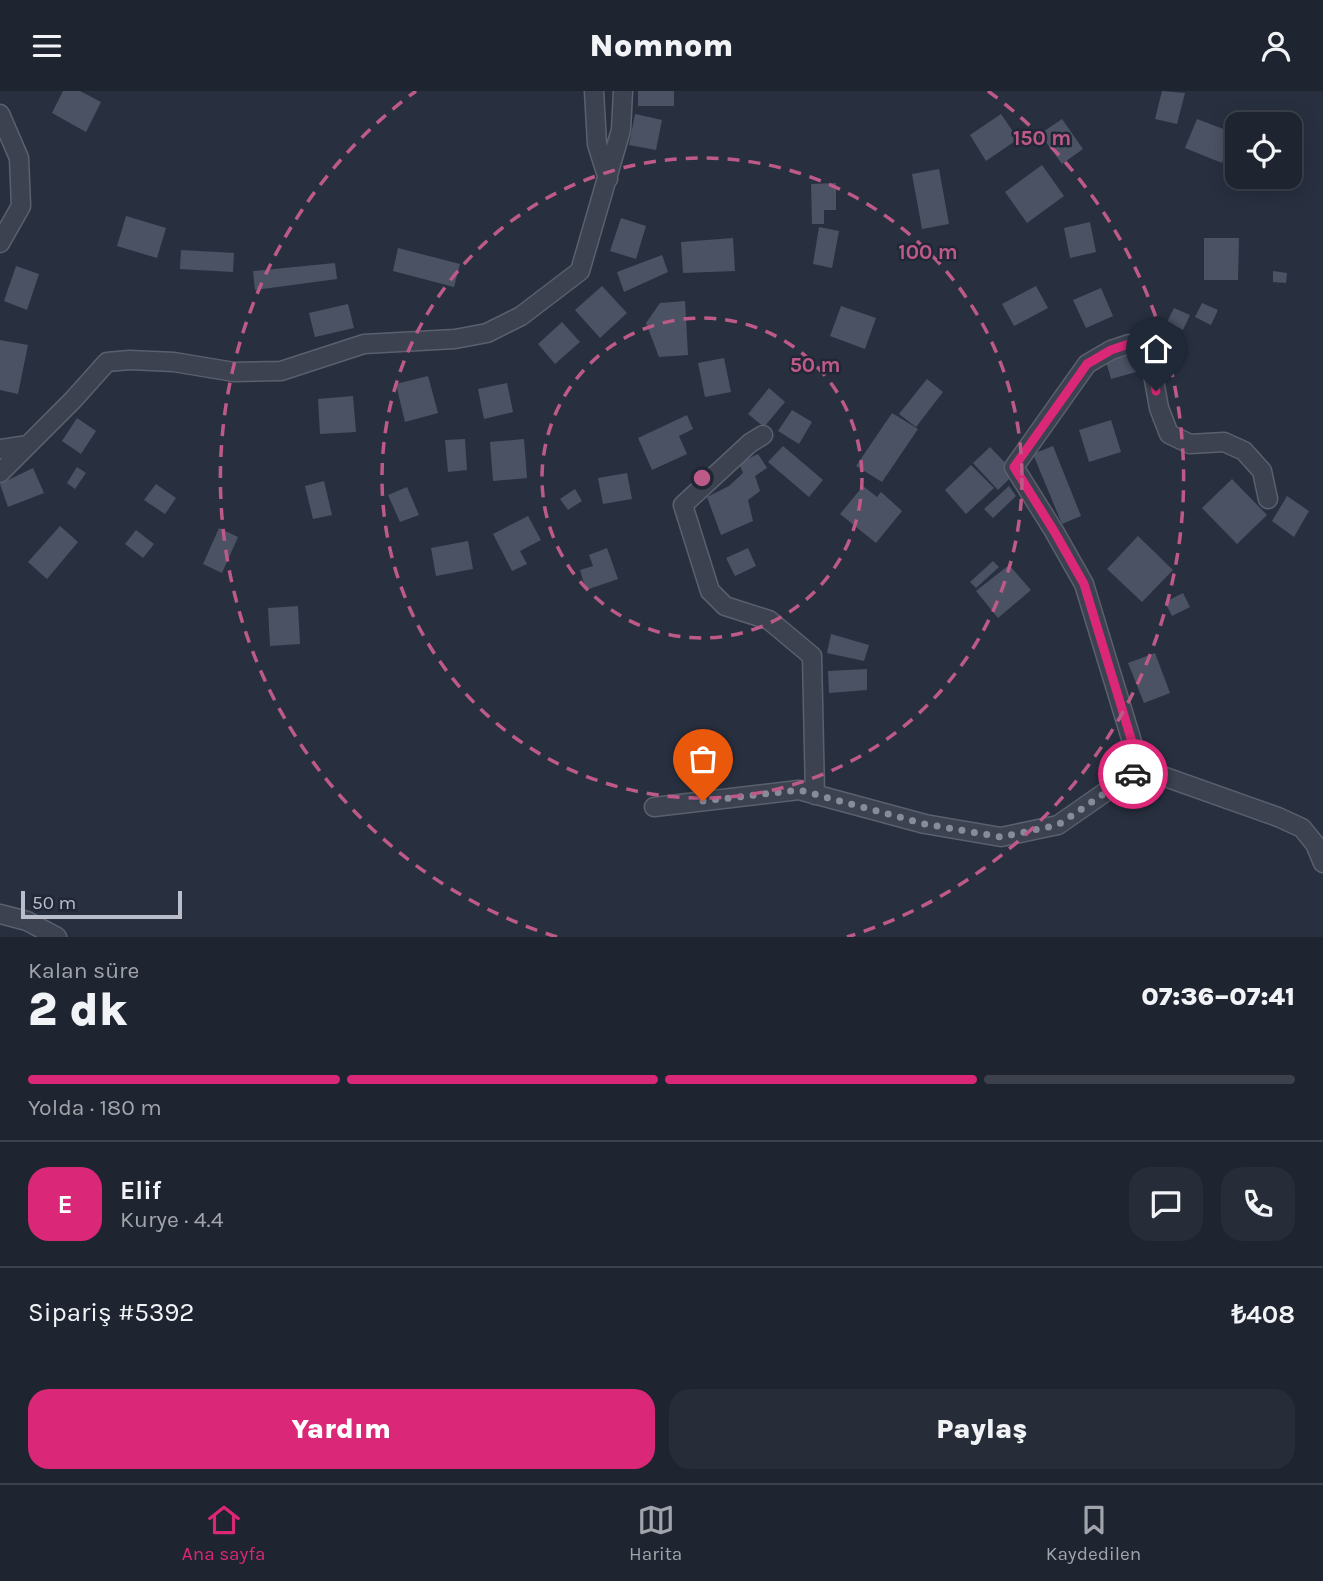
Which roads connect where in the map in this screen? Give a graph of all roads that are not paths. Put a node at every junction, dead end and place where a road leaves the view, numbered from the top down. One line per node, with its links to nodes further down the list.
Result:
1 (594, 91): 4 (street)
2 (623, 91): 4 (street)
3 (0, 114): 5 (street)
4 (608, 179): 7 (street)
5 (0, 243)
6 (763, 435): 12 (street)
7 (28, 445): 8 (street); 9 (street)
8 (0, 449)
9 (0, 473)
10 (1268, 499): 11 (street)
11 (1140, 768): 12 (street); 14 (street)
12 (815, 795): 13 (street)
13 (654, 807)
14 (1323, 863)
15 (0, 914): 16 (street)
16 (57, 937)

